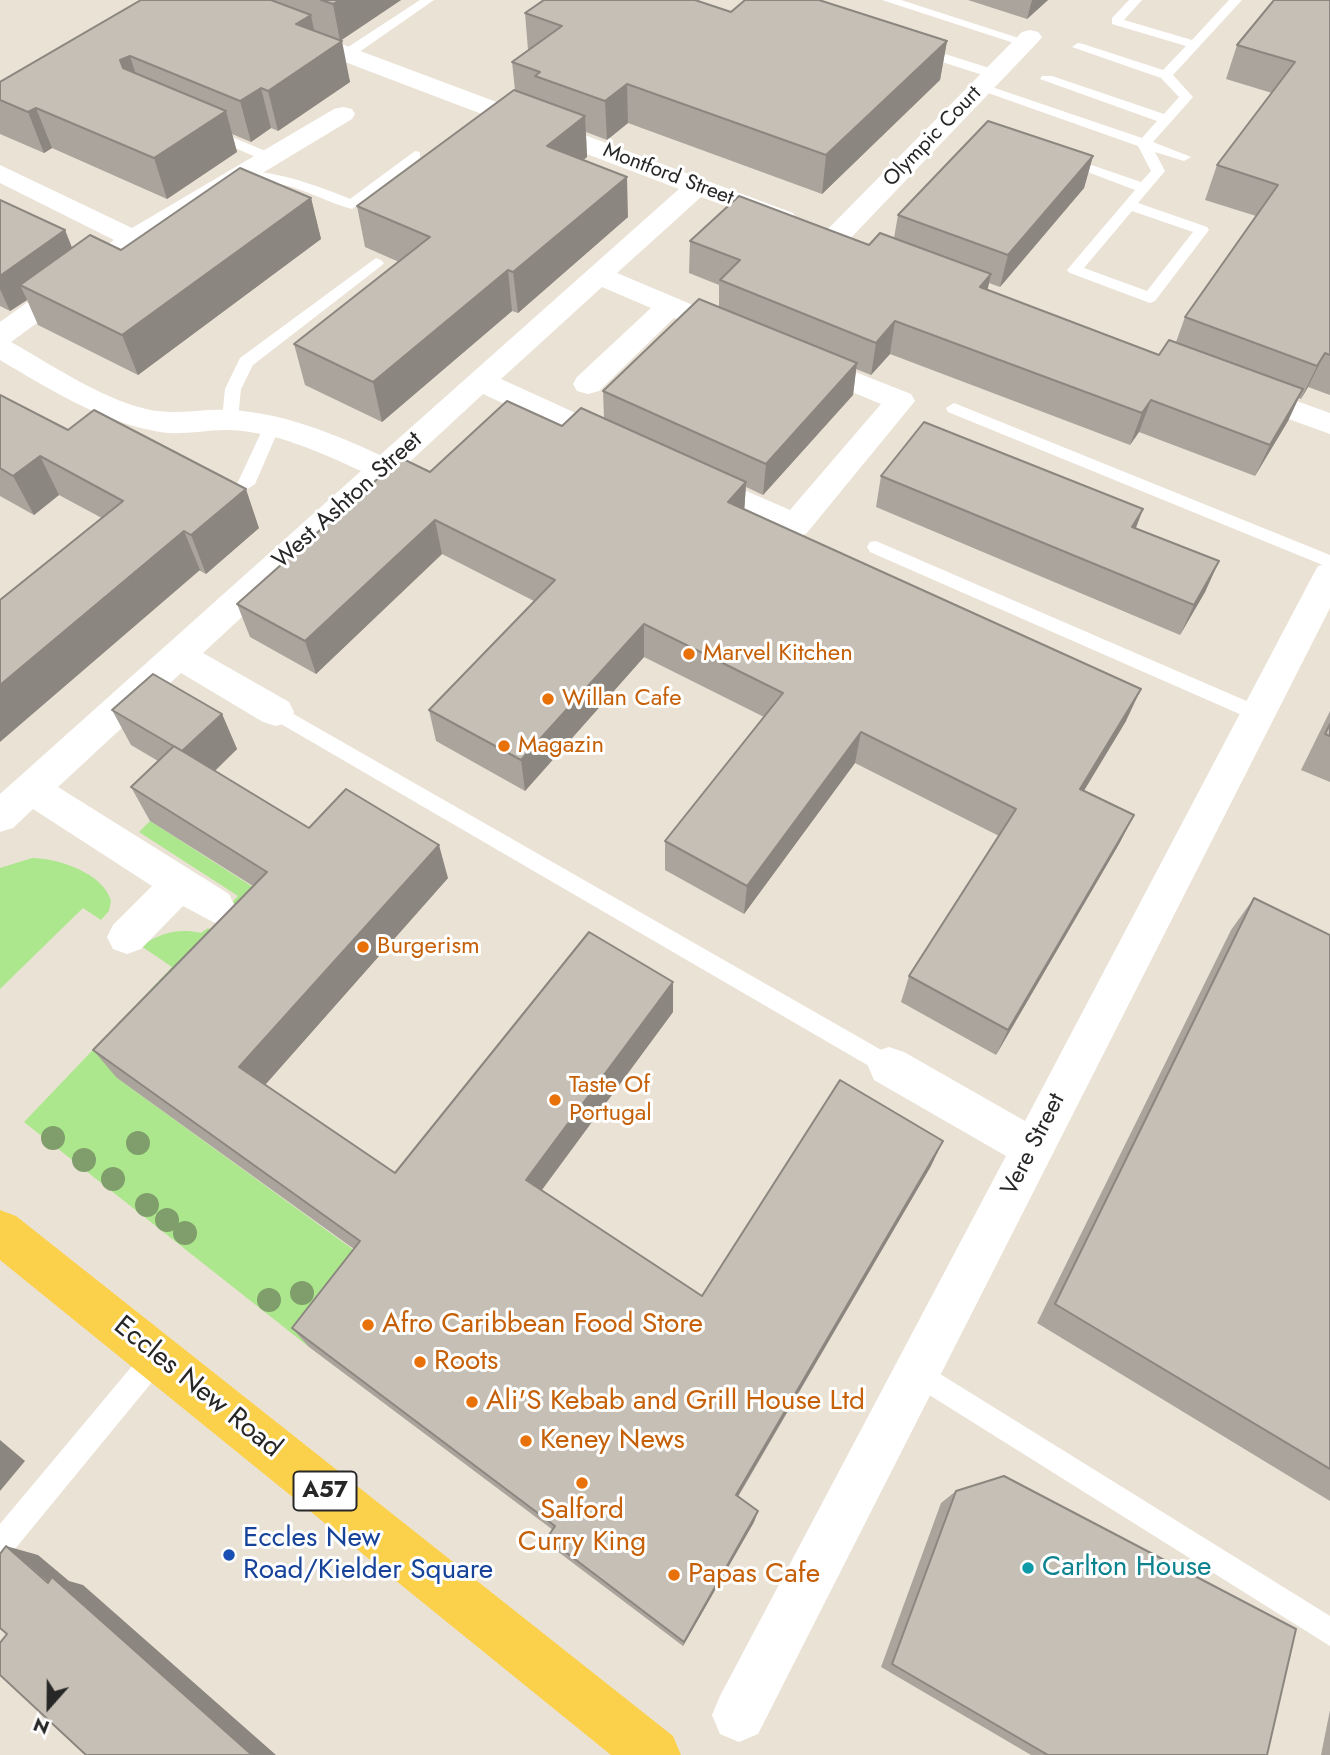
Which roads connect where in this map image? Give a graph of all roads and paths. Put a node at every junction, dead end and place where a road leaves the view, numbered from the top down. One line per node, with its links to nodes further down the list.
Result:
1 (203, 0): 10 (street, Montford Street)
2 (428, 0): 10 (lane)
3 (888, 0): 6 (lane)
4 (1136, 0): 8 (lane)
5 (1236, 0): 8 (lane)
6 (1028, 39): 13 (street, Olympic Court)
7 (905, 45): 13 (lane)
8 (1195, 45): 11 (lane)
9 (1078, 47): 11 (lane)
10 (347, 54): 24 (street, Montford Street)
11 (1166, 75): 15 (lane)
12 (1047, 79): 15 (lane)
13 (987, 81): 17 (lane); 27 (street, Olympic Court)
14 (343, 114): 21 (street)
15 (1166, 119): 17 (lane)
16 (193, 125): 21 (lane)
17 (1144, 144): 20 (lane); 25 (lane)
18 (1044, 153): 25 (lane)
19 (415, 155): 23 (lane)
20 (1184, 157)
21 (270, 158): 23 (street)
22 (0, 173): 28 (street)
23 (236, 178): 28 (street)
24 (698, 186): 27 (street, Montford Street); 31 (street, West Ashton Street)
25 (1144, 188): 26 (lane)
26 (1129, 205): 26 (lane)
27 (835, 238): 29 (street, Montford Street)
28 (133, 239): 33 (street)
29 (861, 247)
30 (376, 263): 39 (lane)
31 (599, 276): 32 (street); 35 (street, West Ashton Street)
32 (670, 306): 35 (street); 36 (street)
33 (0, 336)
34 (0, 348): 39 (street)
35 (480, 380): 42 (street, West Ashton Street)
36 (588, 384)
37 (1226, 385): 41 (street)
38 (954, 408): 45 (lane)
39 (230, 419): 40 (street)
40 (272, 424): 42 (street); 43 (lane)
41 (1330, 424)
42 (384, 469): 47 (street, West Ashton Street)
43 (246, 484)
44 (876, 547): 49 (lane)
45 (1330, 562)
46 (1330, 575): 49 (street, Vere Street)
47 (178, 655): 48 (street); 50 (street, West Ashton Street)
48 (276, 712): 55 (lane)
49 (1258, 714): 56 (street, Vere Street)
50 (31, 789): 51 (street, West Ashton Street); 52 (street)
51 (0, 817)
52 (180, 884): 53 (street); 54 (street)
53 (215, 906)
54 (127, 937)
55 (889, 1066): 56 (street)
56 (1032, 1148): 59 (street, Vere Street)
57 (0, 1232): 58 (main road, Eccles New Road / A57)
58 (157, 1356): 60 (lane); 63 (main road, Eccles New Road / A57)
59 (916, 1371): 61 (lane); 62 (street, Vere Street)
60 (0, 1545)
61 (1330, 1632)
62 (739, 1715)
63 (654, 1755)

